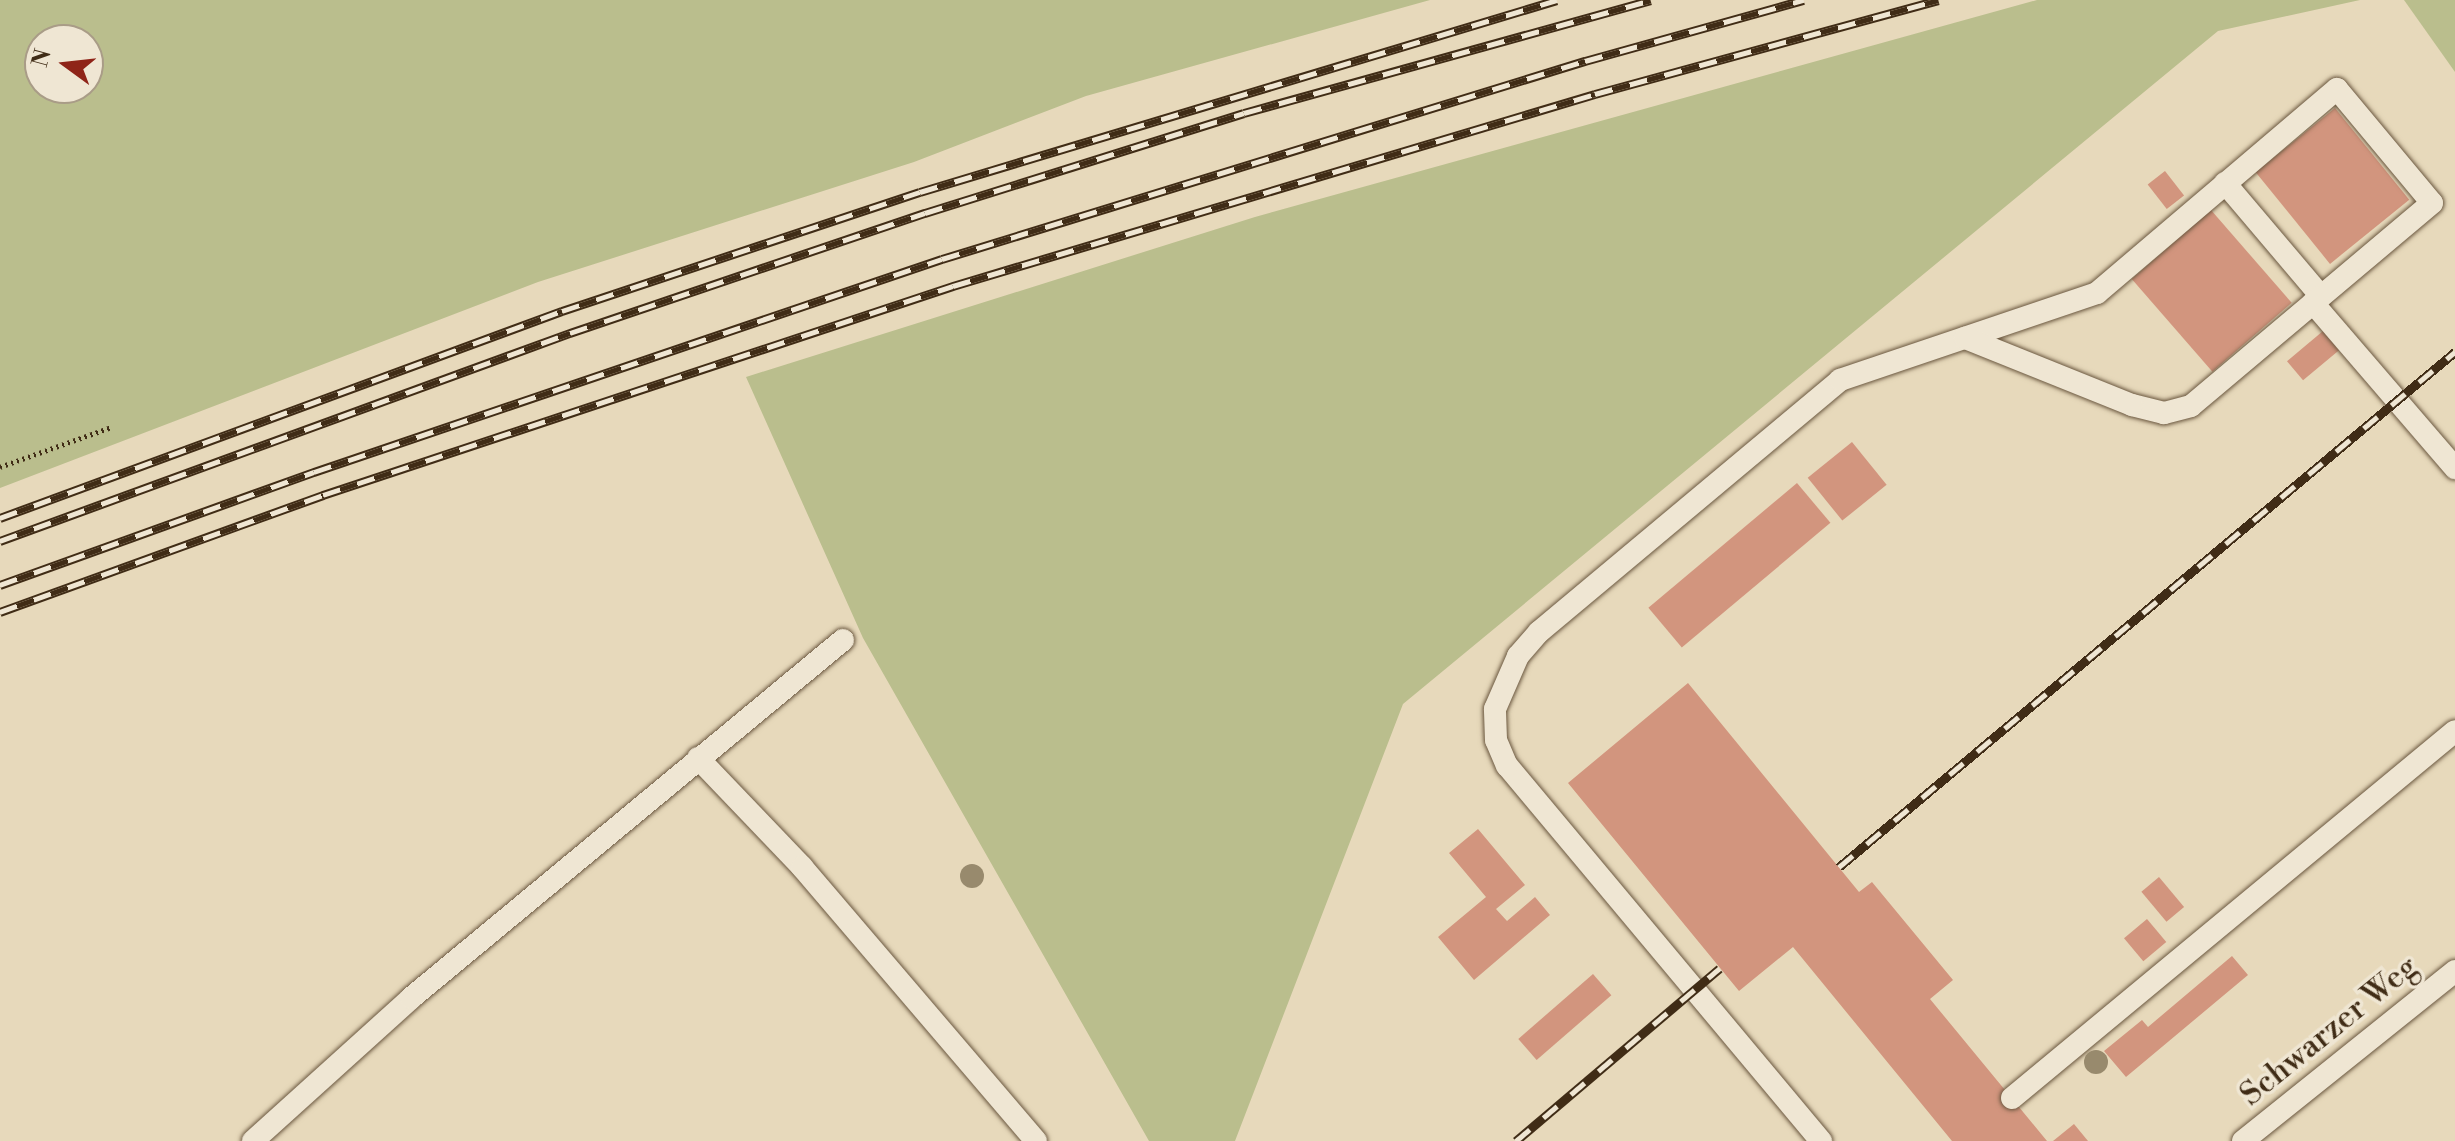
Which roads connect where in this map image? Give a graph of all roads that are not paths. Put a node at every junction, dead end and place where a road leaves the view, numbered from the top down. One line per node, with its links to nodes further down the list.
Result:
1 (2225, 183): 2 (lane); 2 (lane); 3 (lane)
2 (2317, 300): 3 (lane); 4 (lane)
3 (1965, 338): 12 (lane)
4 (2455, 468)
5 (843, 640): 7 (lane)
6 (2455, 731): 9 (lane)
7 (698, 758): 10 (lane); 11 (lane)
8 (2455, 971): 13 (lane, Schwarzer Weg)
9 (2012, 1098)
10 (253, 1141)
11 (1036, 1141)
12 (1821, 1141)
13 (2243, 1141)

